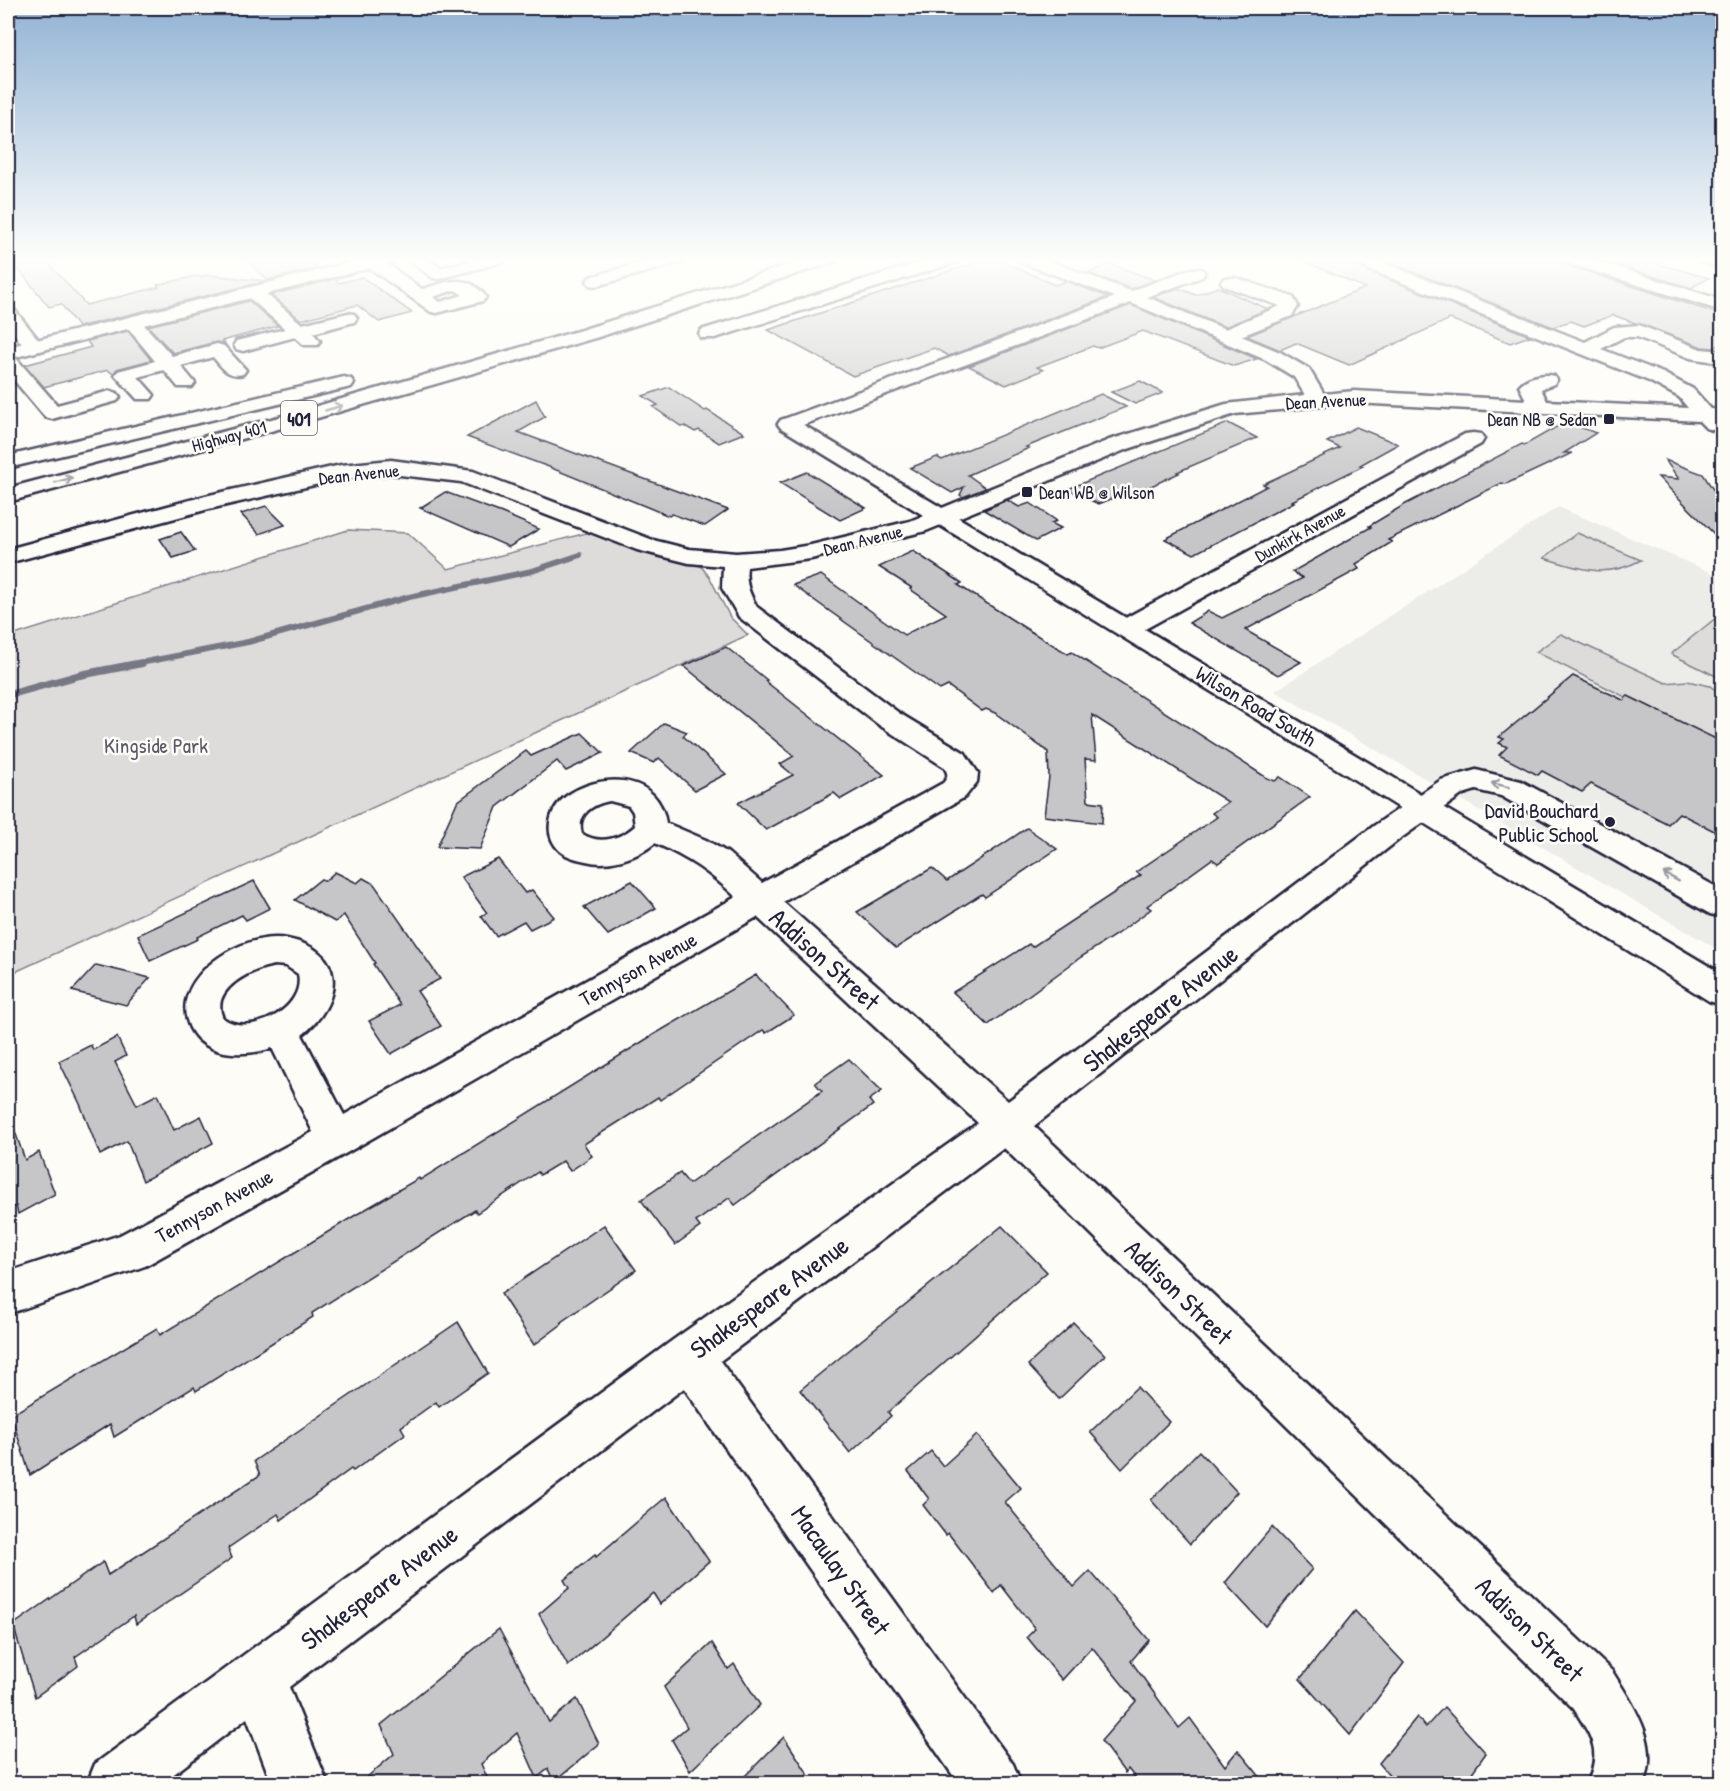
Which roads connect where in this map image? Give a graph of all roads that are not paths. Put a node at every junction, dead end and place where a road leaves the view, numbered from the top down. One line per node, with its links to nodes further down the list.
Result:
1 (31, 342): 16 (main road)
2 (52, 342): 16 (main road)
3 (149, 342): 22 (main road)
4 (256, 342): 14 (main road)
5 (311, 342): 13 (main road)
6 (323, 342): 13 (main road)
7 (562, 342): 38 (main road, Highway 401 / 401, one-way to 7)
8 (1011, 342): 39 (main road, Wilson Road South)
9 (1238, 342): 31 (main road)
10 (1567, 342): 17 (main road)
11 (1600, 342): 17 (main road)
12 (1664, 342): 19 (main road)
13 (314, 344): 20 (main road)
14 (243, 345)
15 (484, 345): 23 (main road, Highway 401 / 401)
16 (34, 346): 18 (main road)
17 (1586, 349): 33 (main road)
18 (8, 353)
19 (1722, 357)
20 (260, 358)
21 (8, 361): 30 (main road)
22 (168, 363): 25 (main road); 27 (main road); 29 (main road)
23 (416, 365): 36 (main road); 37 (main road, Highway 401 / 401)
24 (1516, 367): 32 (main road)
25 (236, 370)
26 (95, 382): 30 (main road)
27 (185, 382)
28 (110, 396): 30 (main road)
29 (144, 396)
30 (38, 397)
31 (1317, 399): 32 (main road, Dean Avenue); 39 (main road, Dean Avenue)
32 (1540, 406): 33 (main road, Dean Avenue)
33 (1715, 416): 35 (main road)
34 (1438, 426): 42 (main road, Dunkirk Avenue)
35 (1722, 436)
36 (8, 462)
37 (8, 476)
38 (8, 495)
39 (942, 517): 41 (main road, Dean Avenue); 42 (main road, Wilson Road South)
40 (8, 556): 41 (main road, Dean Avenue)
41 (736, 560): 45 (main road, Tennyson Avenue)
42 (1127, 628): 43 (main road, Wilson Road South)
43 (1421, 808): 46 (main road, Shakespeare Avenue, one-way to 43); 47 (main road, Wilson Road South); 49 (main road, Shakespeare Avenue)
44 (651, 828): 45 (main road, Addison Street)
45 (760, 900): 49 (main road, Addison Street); 50 (main road, Tennyson Avenue)
46 (1722, 905)
47 (1722, 991)
48 (281, 1030): 50 (main road)
49 (1006, 1124): 52 (main road, Shakespeare Avenue); 57 (main road, Addison Street)
50 (336, 1139): 51 (main road, Tennyson Avenue)
51 (8, 1293)
52 (689, 1356): 53 (main road, Shakespeare Avenue); 56 (main road, Macaulay Street)
53 (258, 1677): 54 (main road, Shakespeare Avenue); 55 (main road)
54 (116, 1784)
55 (300, 1784)
56 (993, 1784)
57 (1615, 1784)

